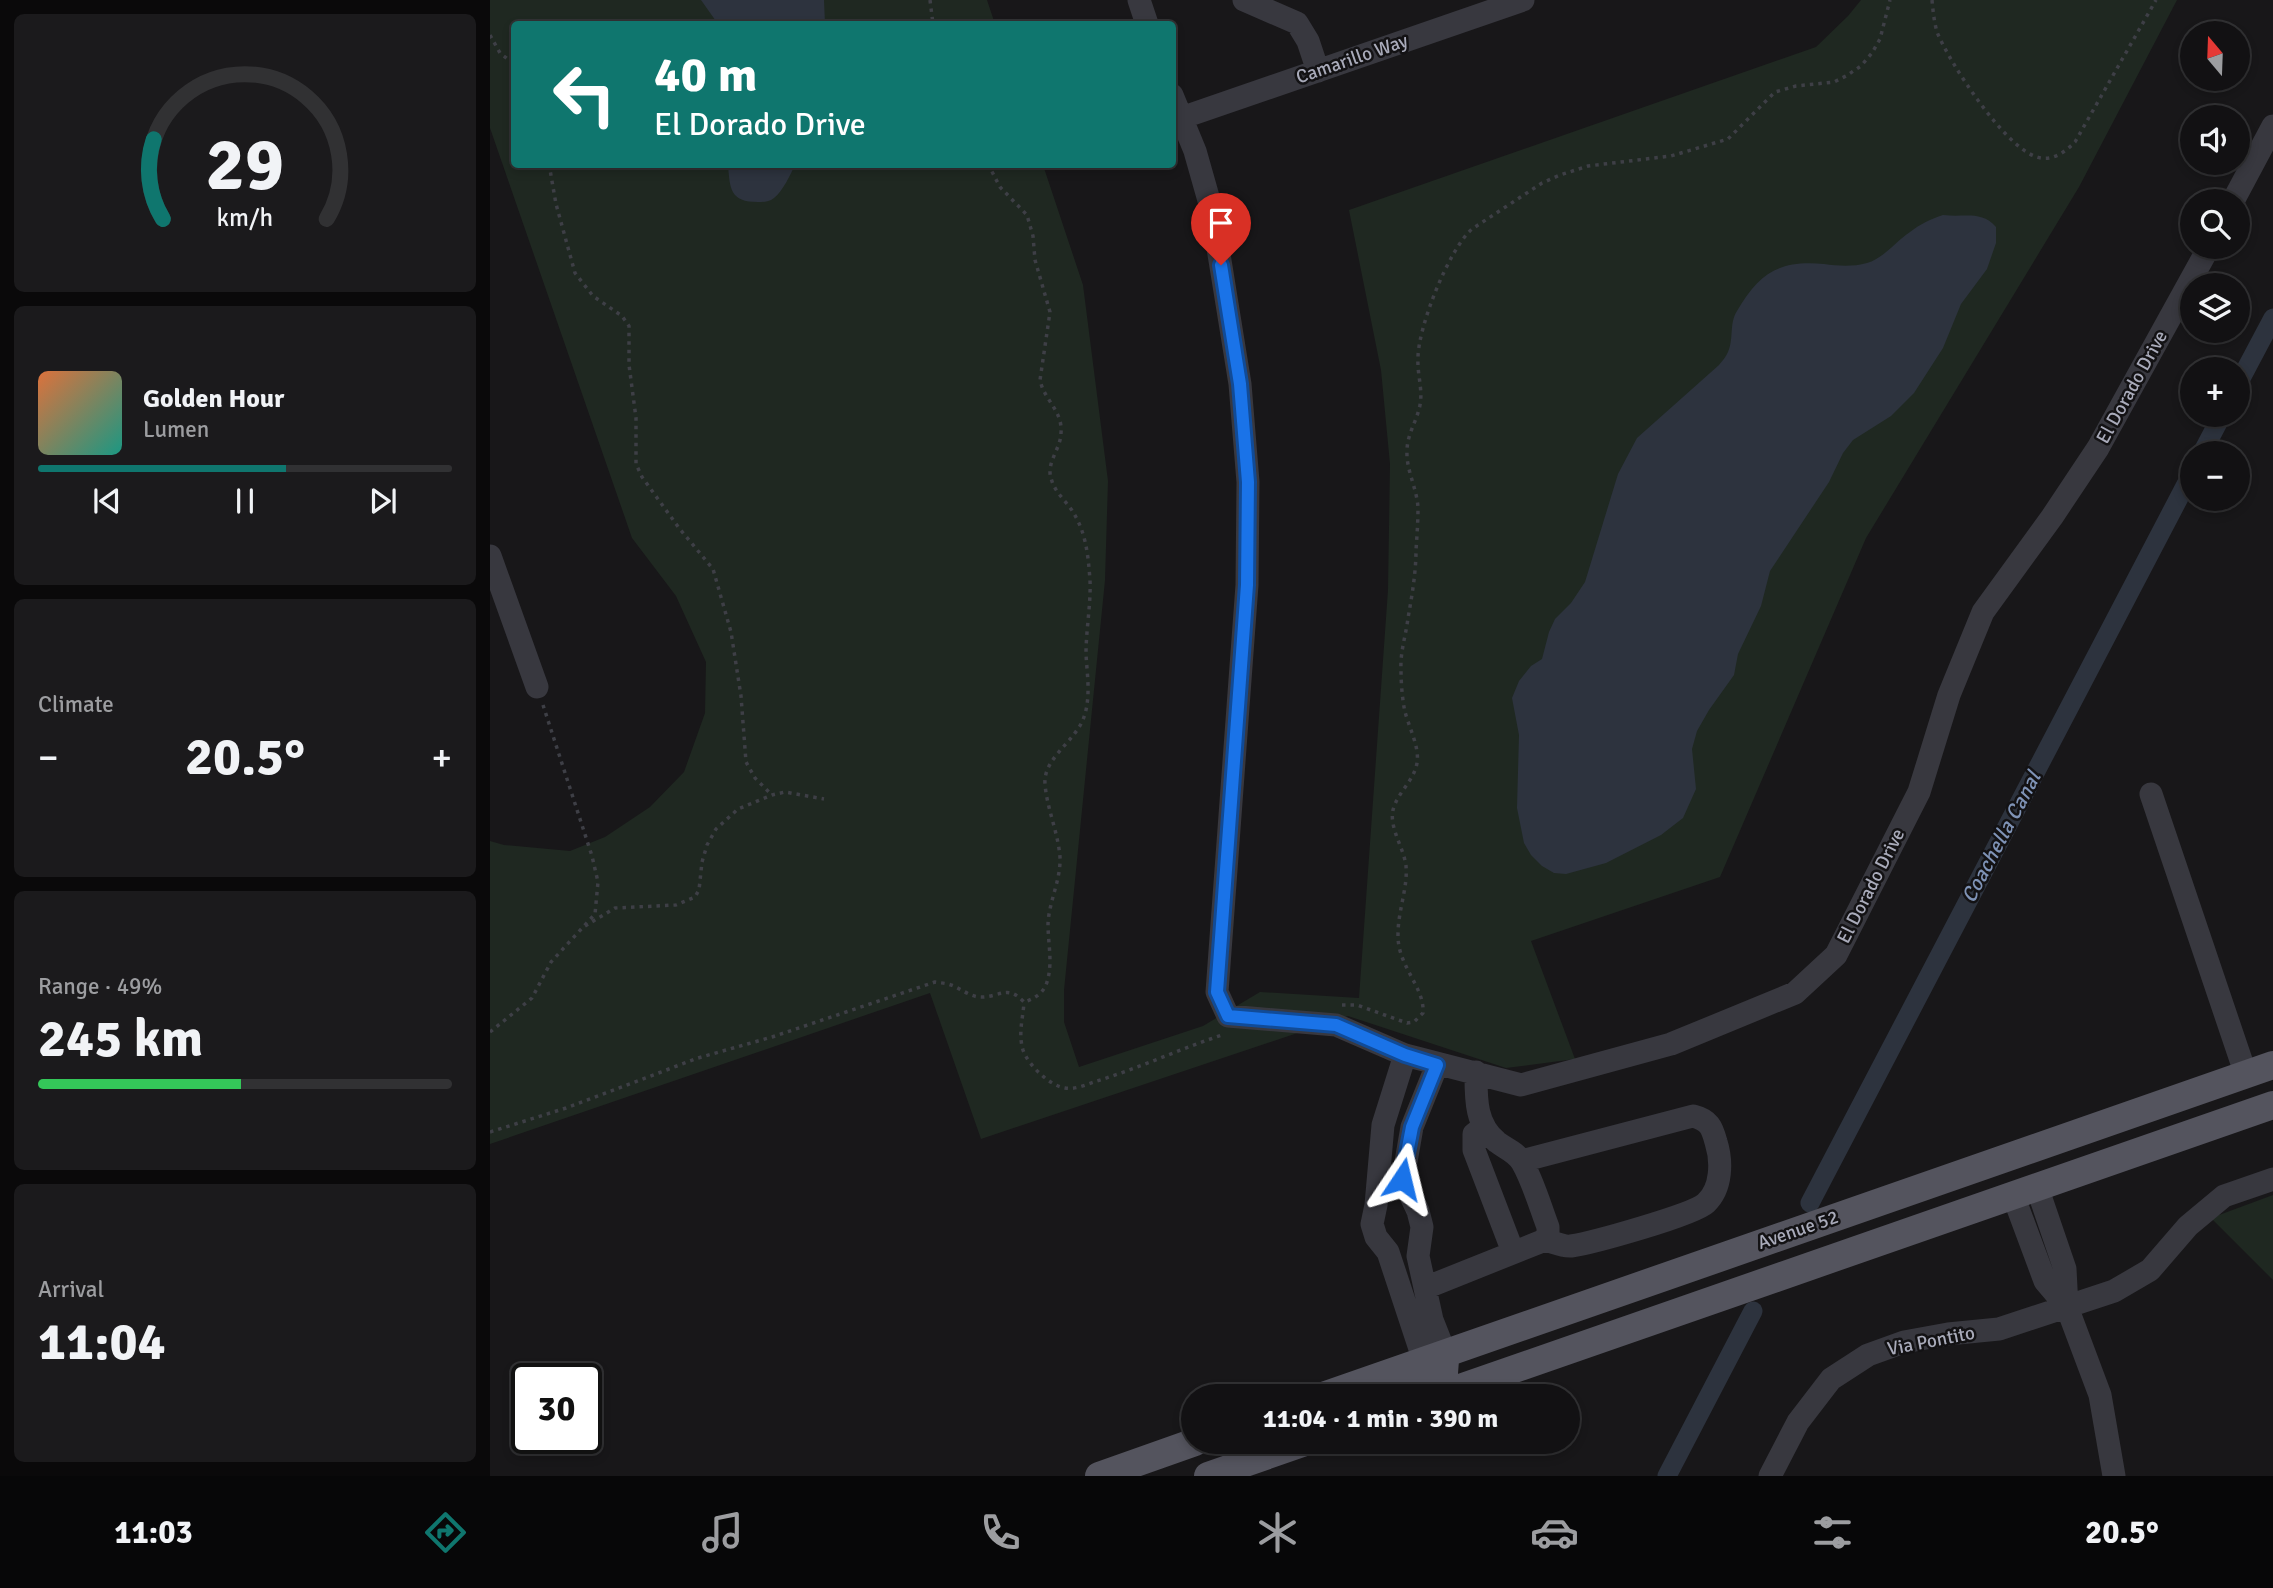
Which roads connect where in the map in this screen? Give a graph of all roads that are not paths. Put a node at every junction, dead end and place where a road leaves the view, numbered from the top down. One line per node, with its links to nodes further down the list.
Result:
1 (1139, 0): 4 (street)
2 (1244, 0): 5 (street)
3 (1523, 0): 5 (street, Camarillo Way)
4 (1146, 21)
5 (1318, 71): 7 (street, Camarillo Way)
6 (1176, 105): 7 (street)
7 (1181, 118): 14 (street, El Dorado Drive)
8 (2273, 126): 9 (street)
9 (2239, 189)
10 (2202, 259): 17 (street, El Dorado Drive)
11 (490, 556): 12 (street)
12 (537, 687)
13 (2151, 794): 18 (street)
14 (1405, 1055): 15 (street, El Dorado Drive); 27 (street)
15 (1437, 1065): 17 (street, El Dorado Drive); 26 (street)
16 (2273, 1065): 18 (main road, Avenue 52)
17 (1476, 1072): 21 (street)
18 (2240, 1077): 20 (main road, Avenue 52); 22 (main road)
19 (2273, 1105): 22 (main road, Avenue 52)
20 (2147, 1109): 25 (main road); 31 (main road, Avenue 52)
21 (1483, 1127): 23 (street); 29 (street)
22 (2114, 1160): 25 (main road, Avenue 52)
23 (1522, 1161): 28 (street); 28 (street)
24 (2273, 1179): 32 (street, Via Pontito)
25 (2024, 1191): 32 (street); 34 (main road, Avenue 52)
26 (1412, 1200): 27 (street); 30 (street)
27 (1376, 1205): 33 (street)
28 (1545, 1240): 29 (street)
29 (1513, 1252): 30 (street)
30 (1425, 1288): 33 (street)
31 (1634, 1288): 33 (main road, Avenue 52); 34 (main road)
32 (2067, 1307): 42 (street, Via Pontito); 43 (street)
33 (1435, 1357): 35 (main road, Avenue 52); 36 (main road)
34 (1485, 1380): 37 (main road, Avenue 52)
35 (1358, 1384)
36 (1422, 1384)
37 (1473, 1384)
38 (1181, 1447): 40 (main road)
39 (1271, 1454): 41 (main road)
40 (1099, 1476)
41 (1209, 1476)
42 (1770, 1476)
43 (2113, 1476)

